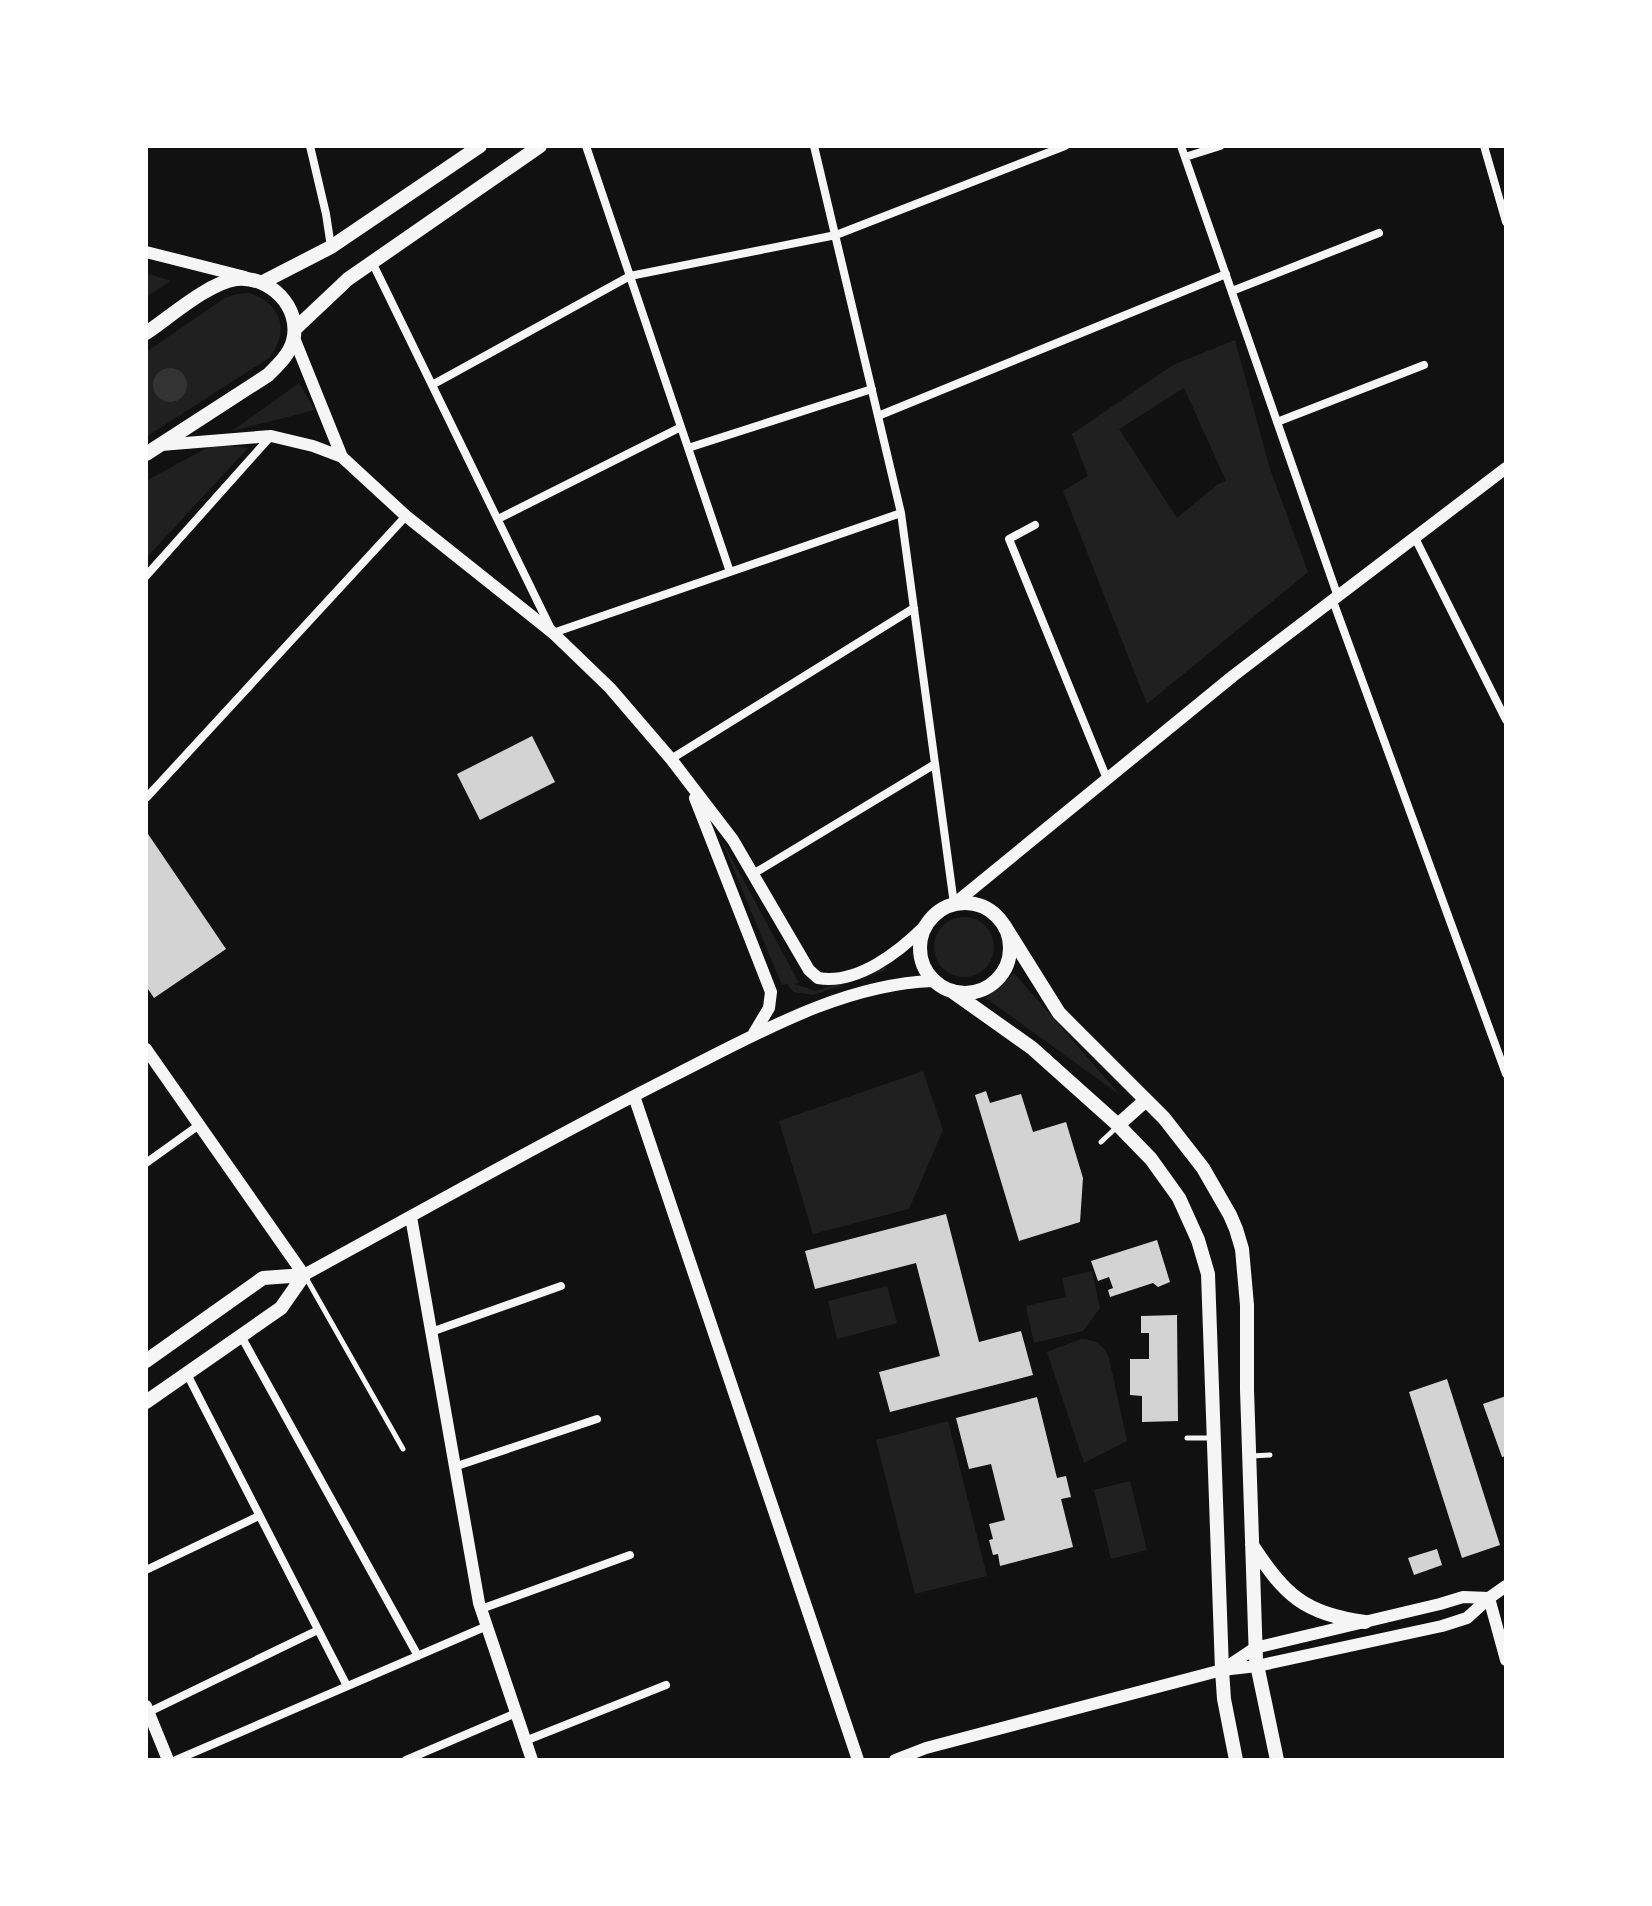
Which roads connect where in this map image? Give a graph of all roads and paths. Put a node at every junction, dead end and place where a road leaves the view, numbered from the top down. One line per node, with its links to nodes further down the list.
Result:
1 (310, 146): 15 (street)
2 (480, 146): 15 (main road)
3 (540, 146): 17 (main road)
4 (586, 146): 19 (street)
5 (814, 146): 14 (street)
6 (1065, 146): 14 (street)
7 (1181, 146): 10 (street)
8 (1220, 146): 10 (street)
9 (1484, 146): 11 (street)
10 (1185, 157): 18 (street)
11 (1502, 191): 12 (street)
12 (1506, 222)
13 (1379, 233): 21 (street)
14 (836, 235): 19 (street); 26 (street)
15 (331, 247): 20 (main road)
16 (146, 252): 20 (street)
17 (372, 262): 23 (main road); 25 (street)
18 (1226, 274): 21 (street); 27 (street)
19 (630, 276): 25 (street); 29 (street)
20 (256, 280): 22 (main road); 23 (main road)
21 (1232, 291): 28 (street)
22 (146, 333)
23 (294, 333): 31 (main road); 34 (street)
24 (1424, 365): 28 (street)
25 (432, 385): 38 (street)
26 (872, 389): 27 (street); 32 (street)
27 (878, 416): 36 (street)
28 (1277, 422): 43 (street)
29 (681, 427): 32 (street); 38 (street)
30 (271, 436): 31 (street); 34 (street); 42 (street)
31 (159, 445): 33 (main road)
32 (688, 448): 41 (street)
33 (146, 454)
34 (342, 457): 37 (street)
35 (1506, 468): 40 (street)
36 (901, 513): 41 (street); 44 (street)
37 (406, 516): 45 (street); 51 (street)
38 (498, 519): 45 (street)
39 (1035, 525): 49 (street)
40 (1415, 538): 43 (street); 46 (street)
41 (730, 572): 45 (street)
42 (146, 576)
43 (1336, 599): 49 (street); 60 (street)
44 (914, 608): 47 (street); 48 (street)
45 (553, 633): 47 (street)
46 (1506, 720)
47 (671, 759): 50 (street)
48 (935, 764): 52 (street); 53 (street)
49 (1107, 779): 53 (street)
50 (689, 782): 52 (street); 58 (street)
51 (147, 797)
52 (753, 874): 55 (street)
53 (954, 904): 54 (main road); 55 (main road)
54 (1004, 925): 57 (main road); 62 (main road)
55 (925, 926): 56 (main road)
56 (933, 981): 57 (main road); 58 (street)
57 (953, 992): 64 (main road)
58 (753, 1036): 61 (street)
59 (146, 1049): 63 (street)
60 (1506, 1074)
61 (634, 1096): 67 (street); 106 (street)
62 (1146, 1100): 64 (main road); 80 (main road)
63 (199, 1125): 66 (street); 68 (street)
64 (1118, 1125): 65 (lane); 77 (main road)
65 (1101, 1142)
66 (146, 1163)
67 (411, 1217): 68 (street); 70 (street)
68 (304, 1275): 71 (main road); 72 (main road); 78 (lane)
69 (561, 1286): 70 (street)
70 (431, 1332): 81 (street)
71 (241, 1336): 73 (main road); 93 (street)
72 (146, 1361)
73 (187, 1374): 74 (main road); 82 (street)
74 (146, 1402)
75 (597, 1419): 81 (street)
76 (1187, 1438): 77 (lane)
77 (1213, 1438): 96 (main road)
78 (403, 1449)
79 (1270, 1455): 80 (lane)
80 (1249, 1456): 83 (main road)
81 (454, 1467): 88 (street)
82 (259, 1516): 85 (street); 92 (street)
83 (1252, 1545): 89 (main road); 94 (main road)
84 (630, 1555): 88 (street)
85 (146, 1570)
86 (1506, 1586): 87 (street)
87 (1489, 1598): 89 (street); 91 (street); 94 (street)
88 (481, 1609): 90 (street)
89 (1365, 1622): 94 (street)
90 (487, 1626): 93 (street); 100 (street)
91 (1502, 1626): 95 (street)
92 (318, 1630): 98 (street); 99 (street)
93 (418, 1656): 98 (street)
94 (1256, 1658): 96 (street); 96 (street); 109 (main road)
95 (1506, 1660)
96 (1222, 1670): 107 (street); 108 (main road)
97 (666, 1685): 101 (street)
98 (347, 1686): 103 (street)
99 (147, 1709): 102 (street)
100 (516, 1713): 101 (street); 104 (street)
101 (525, 1741): 105 (street)
102 (168, 1760)
103 (176, 1760)
104 (406, 1760)
105 (532, 1760)
106 (858, 1760)
107 (895, 1760)
108 (1236, 1760)
109 (1277, 1760)

